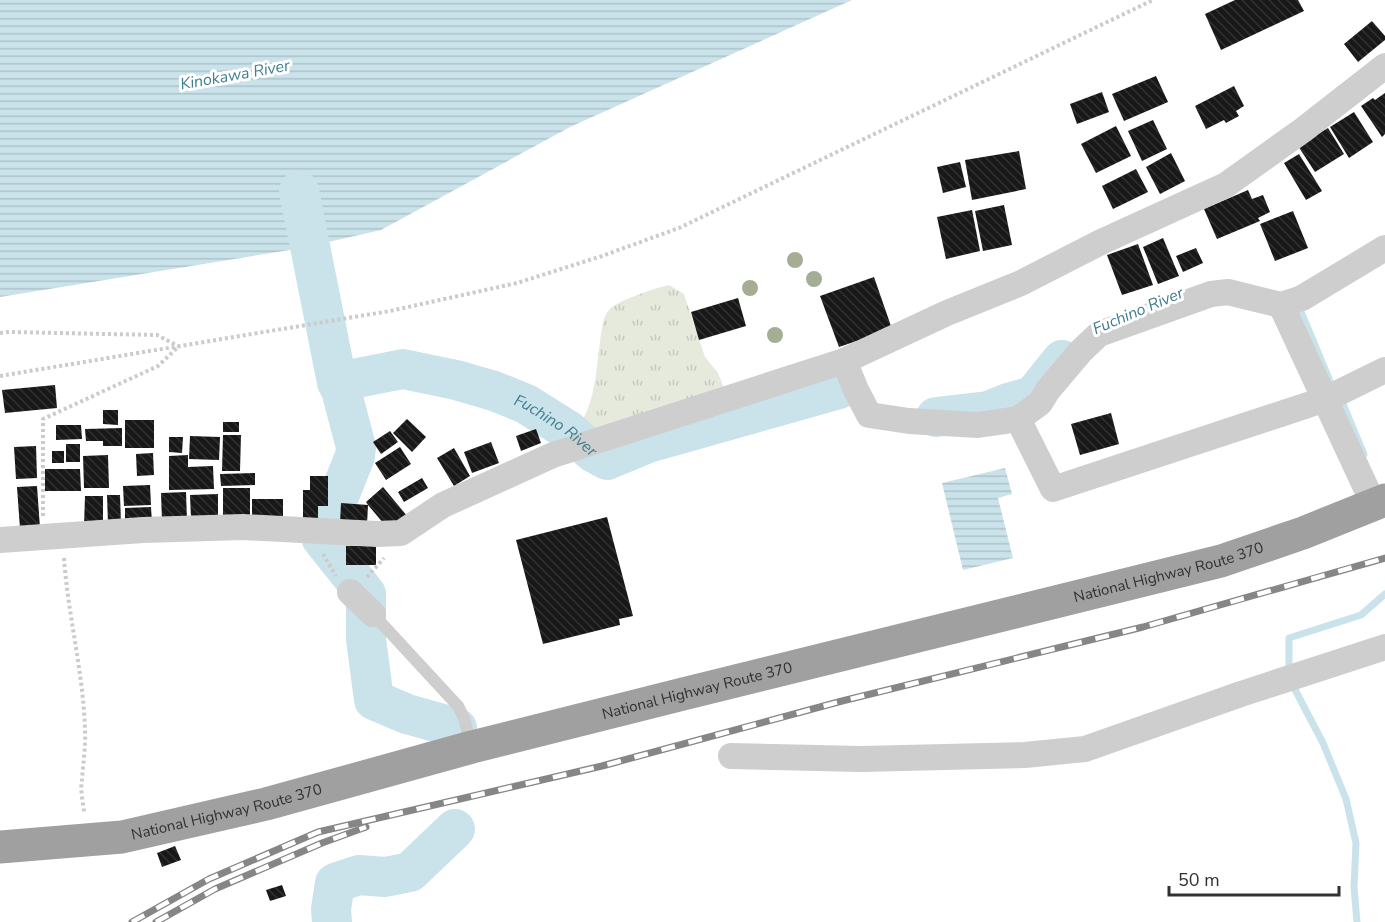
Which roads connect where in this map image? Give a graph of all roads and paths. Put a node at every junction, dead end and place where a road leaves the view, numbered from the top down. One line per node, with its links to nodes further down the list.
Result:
1 (1153, 0): 6 (path)
2 (1385, 66): 7 (street)
3 (1385, 248): 4 (street)
4 (1281, 304): 10 (street); 11 (street)
5 (0, 333): 6 (path)
6 (178, 347): 9 (path); 13 (path)
7 (844, 361): 11 (street); 14 (street)
8 (1385, 370): 10 (street)
9 (0, 376)
10 (1326, 399): 11 (street); 12 (street)
11 (1018, 419)
12 (1379, 502): 19 (highway, National Highway Route 370)
13 (44, 525)
14 (0, 540)
15 (320, 549): 17 (path)
16 (64, 554): 21 (path)
17 (360, 601): 19 (lane)
18 (1385, 647): 20 (street)
19 (472, 747): 21 (highway, National Highway Route 370)
20 (731, 756)
21 (87, 840): 22 (highway, National Highway Route 370)
22 (0, 846)

